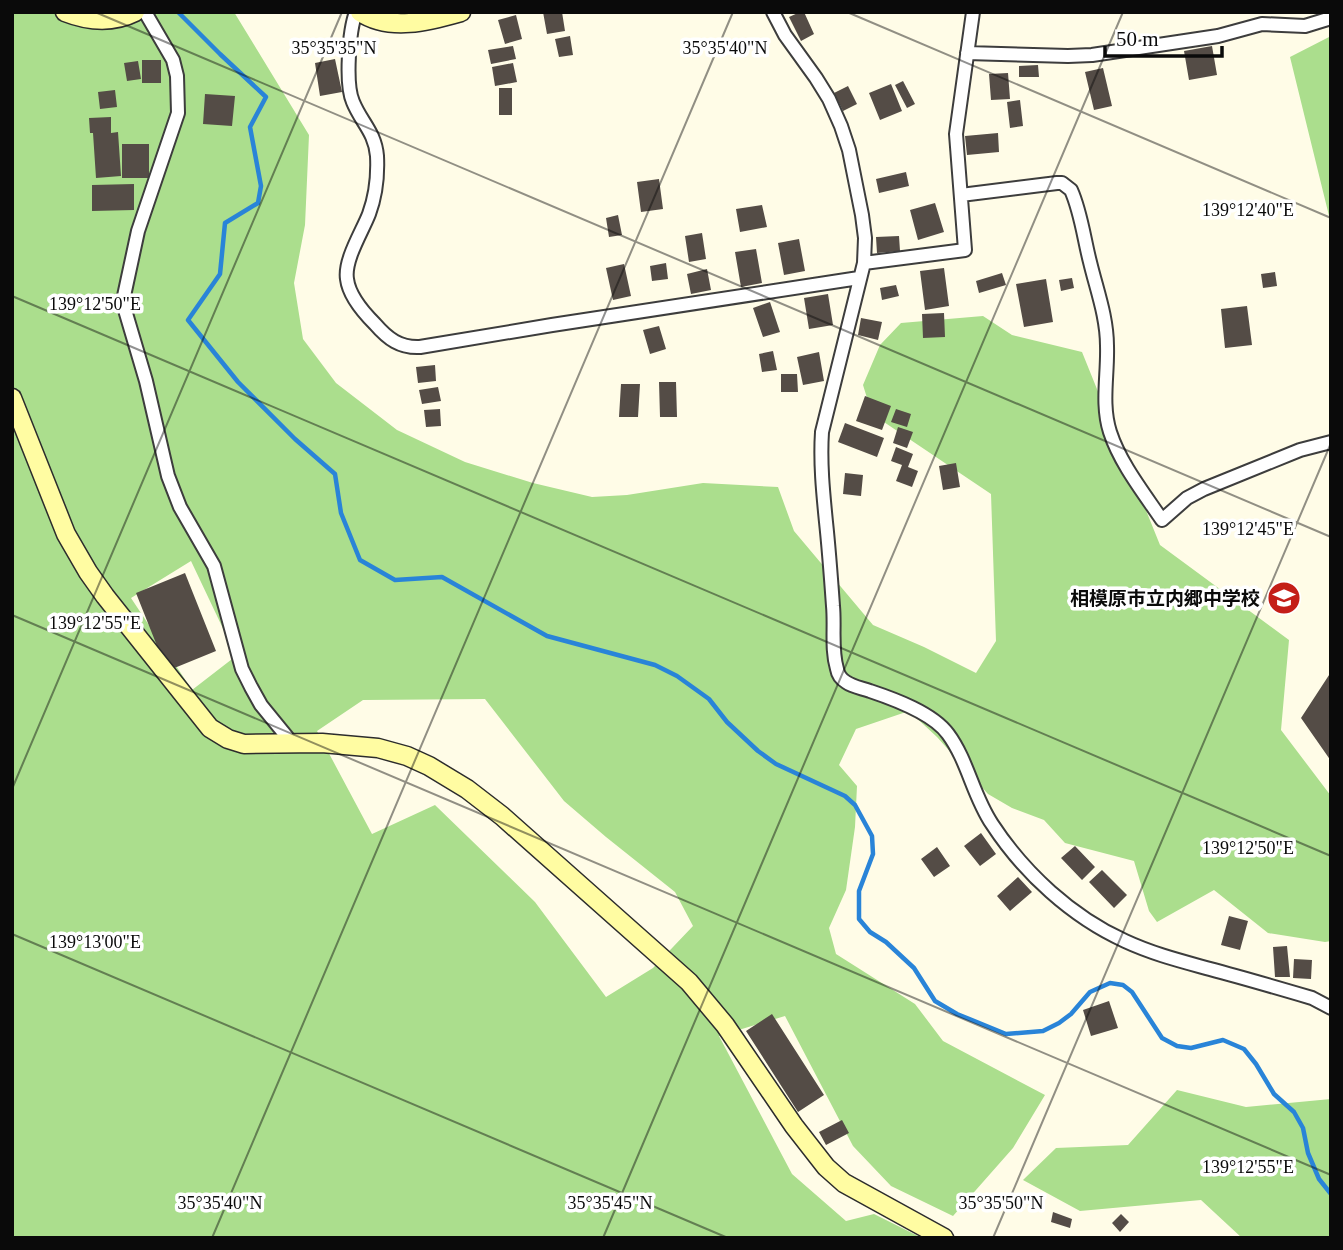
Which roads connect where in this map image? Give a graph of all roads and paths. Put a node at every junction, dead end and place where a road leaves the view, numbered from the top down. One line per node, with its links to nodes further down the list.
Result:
1 (65, 12): 2 (street)
2 (135, 12)
3 (145, 12): 15 (street)
4 (358, 12): 5 (street); 12 (street)
5 (461, 12)
6 (773, 12): 11 (street)
7 (973, 12): 9 (street)
8 (1331, 19): 9 (street)
9 (967, 53): 10 (street)
10 (961, 195): 11 (street); 14 (street)
11 (864, 263): 12 (street)
12 (859, 278): 16 (street)
13 (12, 398): 15 (street)
14 (1331, 443)
15 (292, 743): 17 (street)
16 (1331, 1008)
17 (944, 1238)

